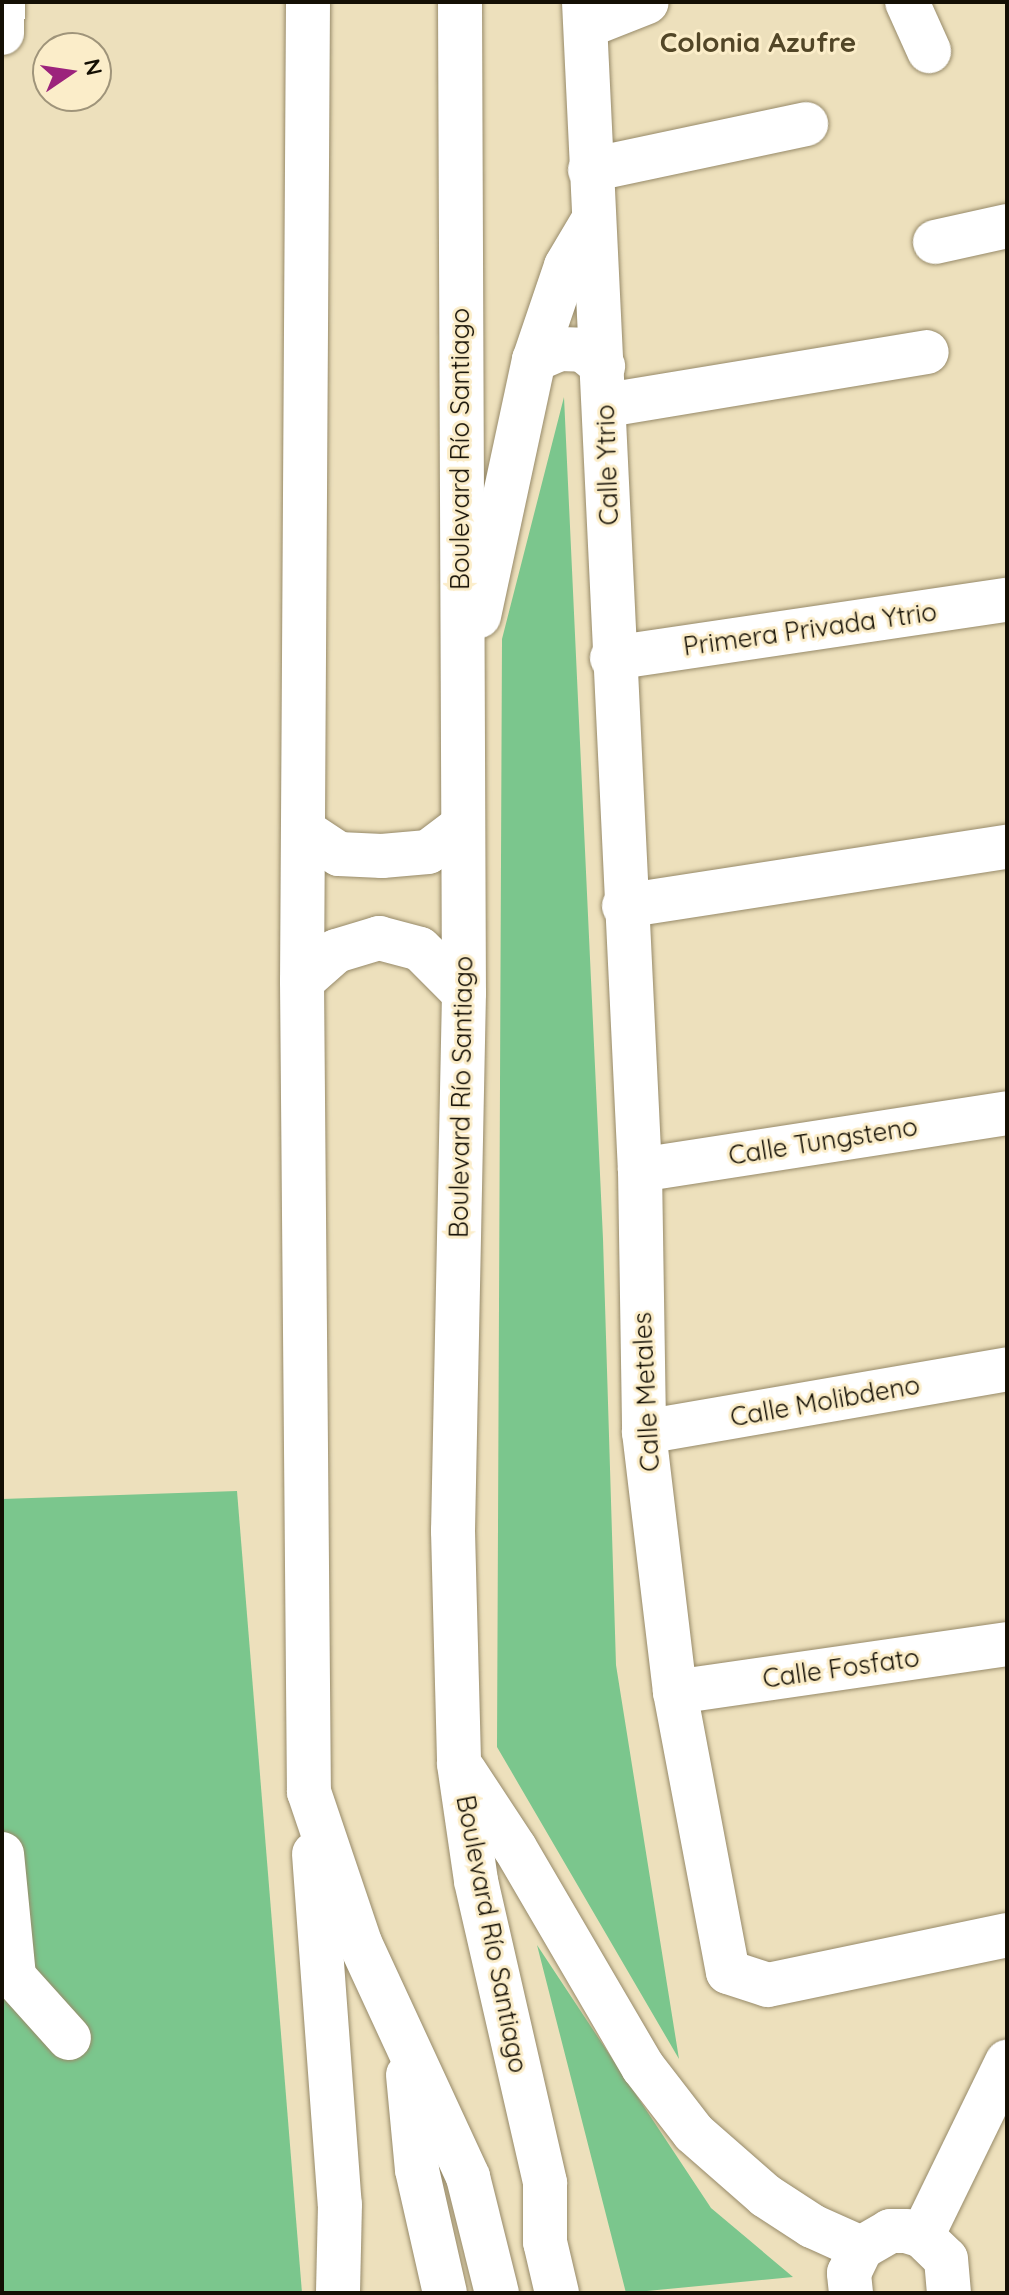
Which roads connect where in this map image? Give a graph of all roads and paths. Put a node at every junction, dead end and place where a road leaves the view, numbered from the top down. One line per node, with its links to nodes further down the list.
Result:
1 (3, 2): 7 (main road)
2 (308, 2): 21 (main road)
3 (460, 2): 19 (main road, Boulevard Río Santiago)
4 (647, 2): 6 (main road)
5 (907, 2): 8 (main road)
6 (586, 13): 10 (main road, Calle Ytrio)
7 (2, 33)
8 (929, 51)
9 (806, 124): 10 (main road)
10 (590, 170): 11 (main road, Calle Ytrio)
11 (592, 222): 15 (main road); 16 (main road, Calle Ytrio)
12 (1007, 226): 13 (main road)
13 (935, 242)
14 (927, 352): 16 (main road)
15 (534, 360): 16 (main road); 19 (main road)
16 (605, 386): 18 (main road, Calle Ytrio)
17 (1007, 600): 18 (main road, Primera Privada Ytrio)
18 (612, 658): 23 (main road, Calle Ytrio)
19 (461, 700): 20 (main road, Boulevard Río Santiago)
20 (461, 827): 21 (main road); 25 (main road, Boulevard Río Santiago)
21 (304, 831): 24 (main road)
22 (1007, 847): 23 (main road)
23 (624, 906): 27 (main road, Calle Metales)
24 (302, 981): 25 (main road); 33 (main road)
25 (464, 993): 32 (main road, Boulevard Río Santiago)
26 (1007, 1113): 27 (main road, Calle Tungsteno)
27 (640, 1170): 29 (main road, Calle Metales)
28 (1007, 1369): 29 (main road, Calle Molibdeno)
29 (644, 1432): 31 (main road, Calle Metales)
30 (1007, 1644): 31 (main road, Calle Fosfato)
31 (675, 1692): 35 (main road, Calle Metales)
32 (459, 1764): 40 (main road, Boulevard Río Santiago); 42 (main road)
33 (309, 1792): 37 (main road); 43 (main road)
34 (2, 1854): 36 (main road)
35 (1007, 1935)
36 (69, 2038)
37 (405, 2049): 44 (main road); 45 (main road)
38 (1007, 2062): 39 (main road)
39 (990, 2127): 41 (main road)
40 (545, 2183): 46 (main road, Boulevard Río Santiago); 47 (main road, Boulevard Río Santiago)
41 (922, 2236): 42 (main road); 48 (main road)
42 (845, 2280)
43 (338, 2293)
44 (445, 2293)
45 (497, 2293)
46 (557, 2293)
47 (588, 2293)
48 (950, 2293)

